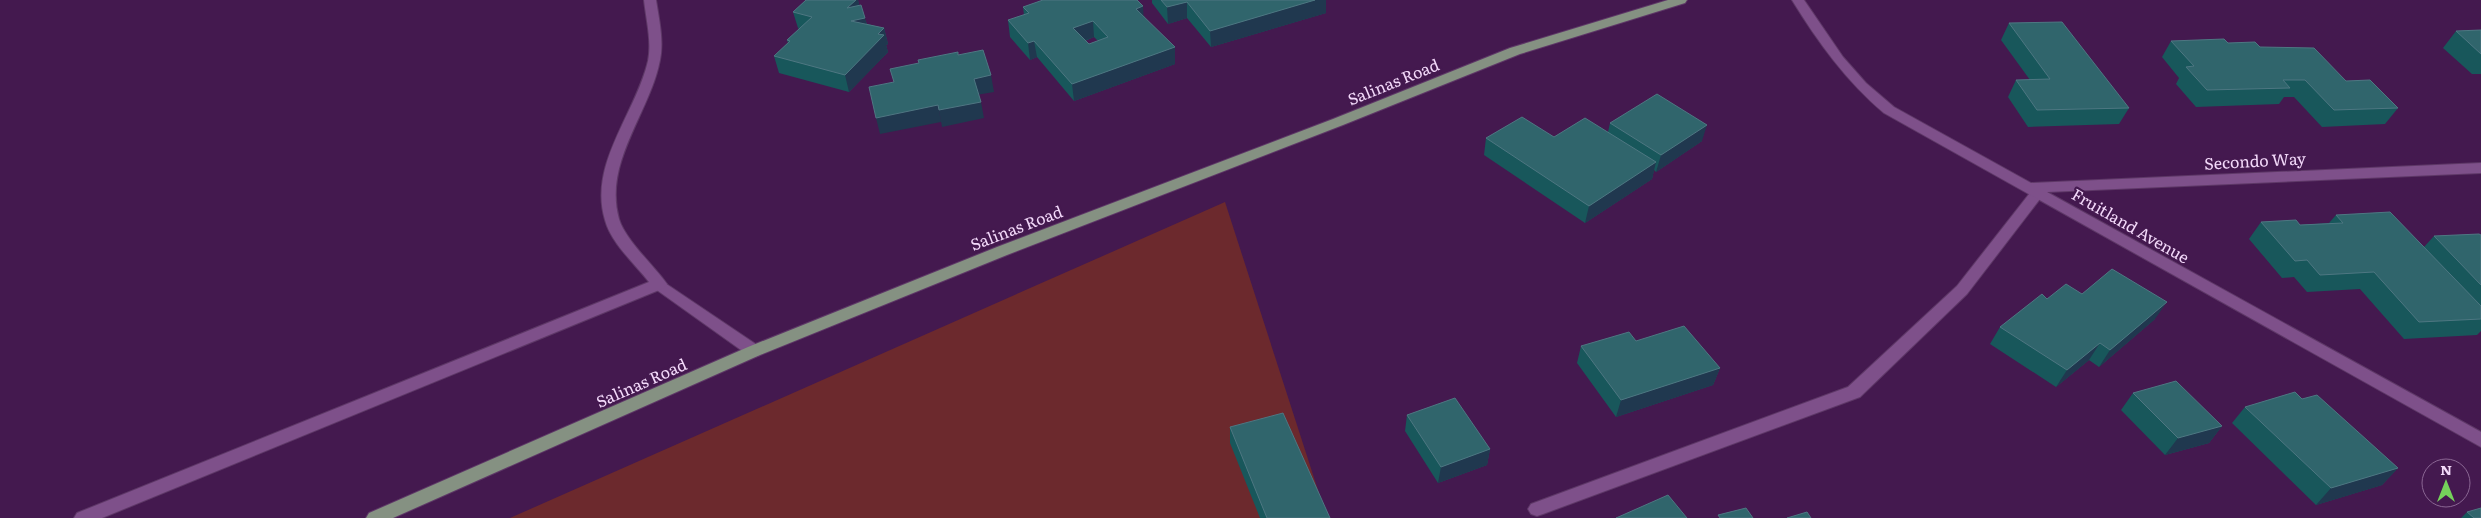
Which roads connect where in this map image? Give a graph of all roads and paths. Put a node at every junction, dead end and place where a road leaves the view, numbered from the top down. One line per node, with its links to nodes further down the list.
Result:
1 (650, 0): 6 (street)
2 (1681, 0): 7 (main road, Salinas Road)
3 (1798, 0): 5 (street, Fruitland Avenue)
4 (2481, 168): 5 (street, Secondo Way)
5 (2034, 190): 8 (street, Fruitland Avenue); 9 (street)
6 (659, 284): 7 (street); 10 (street)
7 (754, 351): 11 (main road, Salinas Road)
8 (2481, 440)
9 (1536, 509)
10 (83, 518)
11 (375, 518)

